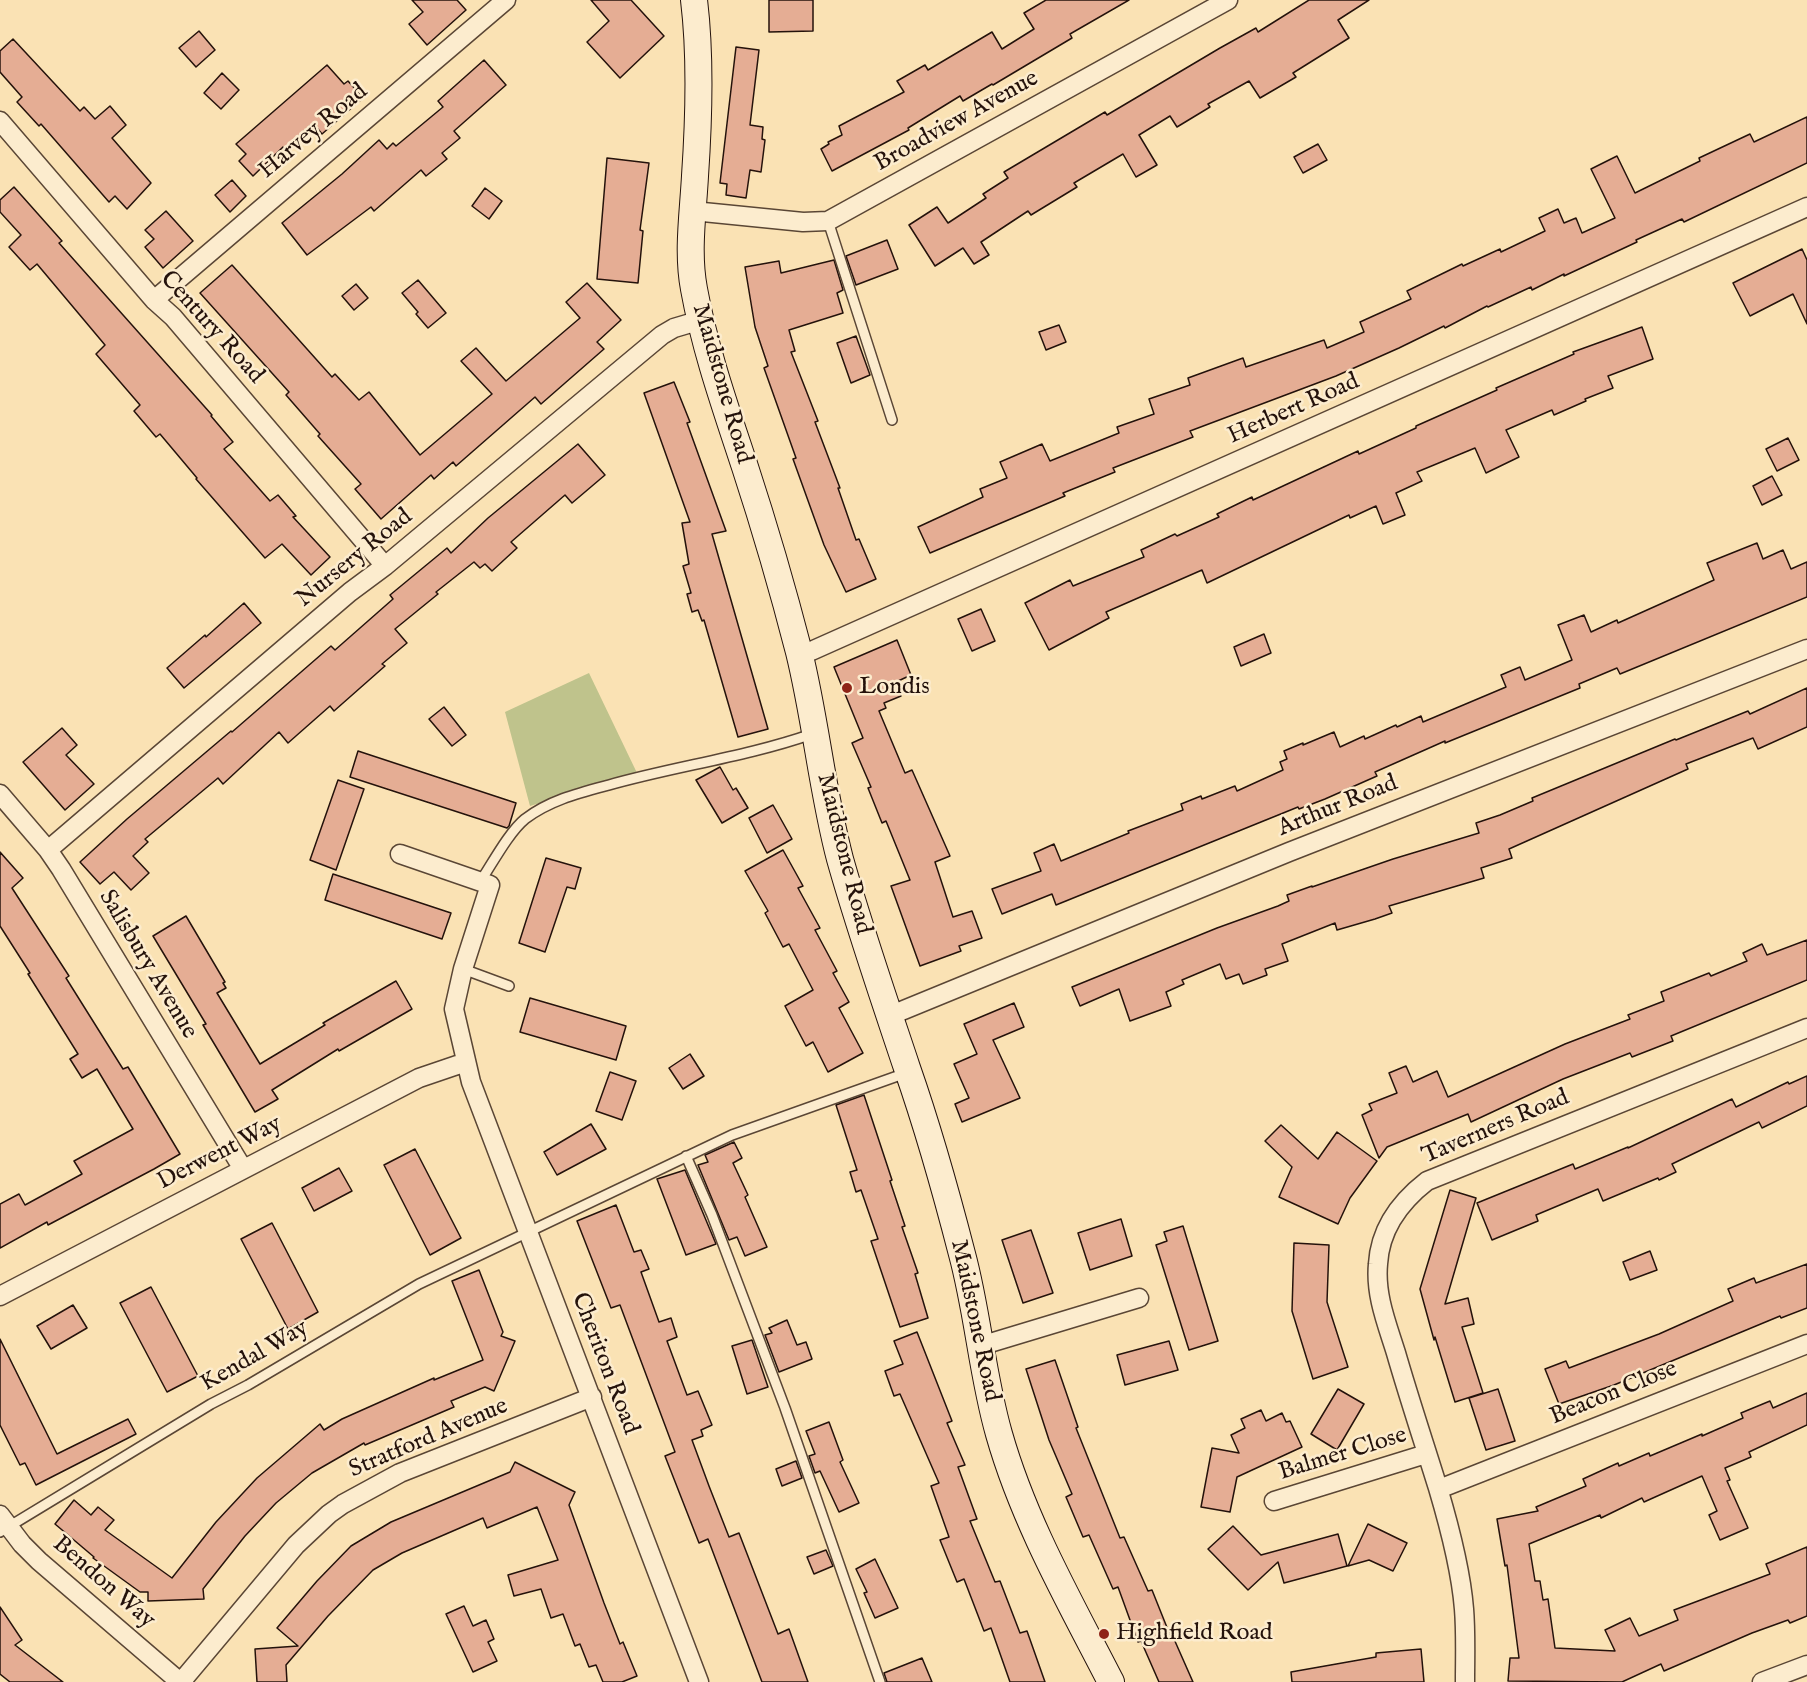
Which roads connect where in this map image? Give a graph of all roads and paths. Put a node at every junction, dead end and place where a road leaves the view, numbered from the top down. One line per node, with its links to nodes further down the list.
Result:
1 (506, 0): 8 (street, Harvey Road)
2 (694, 0): 6 (street, Maidstone Road)
3 (1228, 0): 7 (street, Broadview Avenue)
4 (0, 122): 8 (street, Century Road)
5 (1807, 207): 13 (street, Herbert Road)
6 (693, 211): 7 (street, Broadview Avenue); 9 (street, Maidstone Road)
7 (828, 221): 10 (lane)
8 (154, 300): 11 (street, Century Road)
9 (701, 320): 11 (street, Nursery Road); 13 (street, Maidstone Road)
10 (892, 420)
11 (385, 566): 16 (street, Nursery Road)
12 (1807, 649): 21 (street, Arthur Road)
13 (800, 656): 14 (street, Maidstone Road)
14 (816, 732): 18 (lane); 21 (street, Maidstone Road)
15 (0, 794): 16 (street, Salisbury Avenue)
16 (48, 850): 26 (street, Salisbury Avenue)
17 (400, 854): 18 (street)
18 (480, 882): 19 (street, Cheriton Road)
19 (463, 969): 20 (lane); 23 (street, Cheriton Road)
20 (509, 986)
21 (889, 1016): 24 (street, Maidstone Road)
22 (1807, 1028): 33 (street, Taverners Road)
23 (466, 1062): 26 (street, Derwent Way); 27 (street, Cheriton Road)
24 (908, 1072): 25 (lane, Kendal Way); 31 (street, Maidstone Road)
25 (686, 1156): 27 (lane, Kendal Way); 40 (lane)
26 (243, 1169): 28 (street, Derwent Way)
27 (528, 1233): 32 (street, Cheriton Road); 36 (lane, Kendal Way)
28 (0, 1296)
29 (1139, 1298): 31 (street)
30 (1807, 1344): 34 (street, Beacon Close)
31 (980, 1346): 41 (street, Maidstone Road)
32 (592, 1397): 38 (street, Stratford Avenue); 39 (street, Cheriton Road)
33 (1426, 1454): 34 (street, Taverners Road); 35 (street, Balmer Close)
34 (1439, 1489): 42 (street, Taverners Road)
35 (1274, 1501)
36 (2, 1524): 38 (street, Bendon Way)
37 (1807, 1665): 43 (street)
38 (181, 1682)
39 (699, 1682)
40 (880, 1682)
41 (1111, 1682)
42 (1465, 1682)
43 (1762, 1682)

